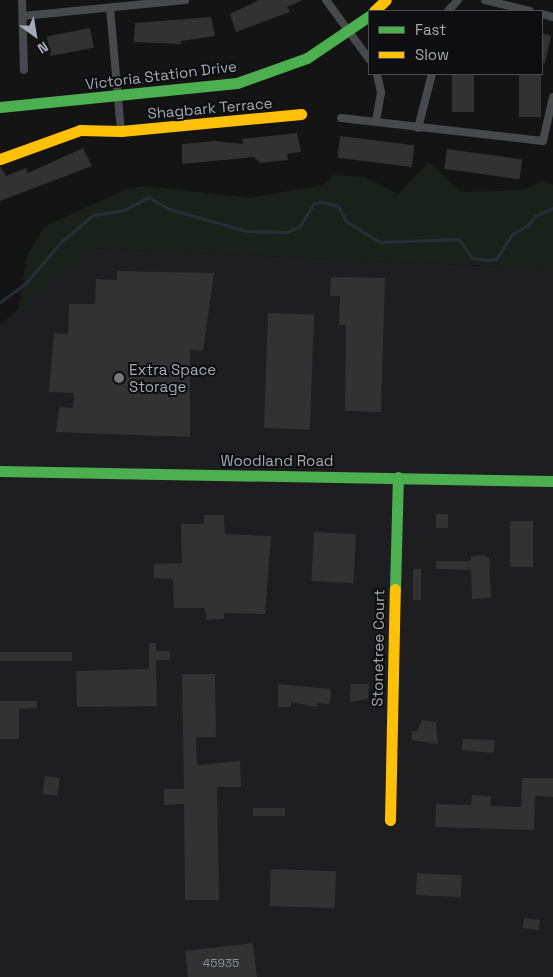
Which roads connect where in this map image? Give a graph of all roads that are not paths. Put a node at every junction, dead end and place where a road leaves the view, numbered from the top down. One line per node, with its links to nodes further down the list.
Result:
1 (22, 0): 11 (street)
2 (185, 0): 7 (street)
3 (326, 0): 13 (street)
4 (386, 0): 8 (street)
5 (458, 0): 9 (street)
6 (485, 0): 10 (street)
7 (110, 8): 11 (street); 18 (street)
8 (375, 10)
9 (449, 10)
10 (526, 10)
11 (23, 16): 15 (street)
12 (368, 17): 13 (street, Victoria Station Drive)
13 (350, 32): 14 (street); 18 (street, Victoria Station Drive)
14 (368, 58)
15 (24, 70)
16 (377, 75): 23 (street)
17 (432, 75): 24 (street)
18 (117, 96): 20 (street, Victoria Station Drive); 25 (street)
19 (553, 97): 24 (street)
20 (0, 107)
21 (301, 114): 25 (street, Shagbark Terrace)
22 (341, 118): 23 (street)
23 (376, 121): 24 (street)
24 (418, 128)
25 (121, 131): 26 (street, Shagbark Terrace)
26 (0, 159)
27 (0, 471): 28 (street, Woodland Road)
28 (398, 477): 29 (street, Woodland Road); 30 (street, Stonetree Court)
29 (553, 480)
30 (390, 820)

